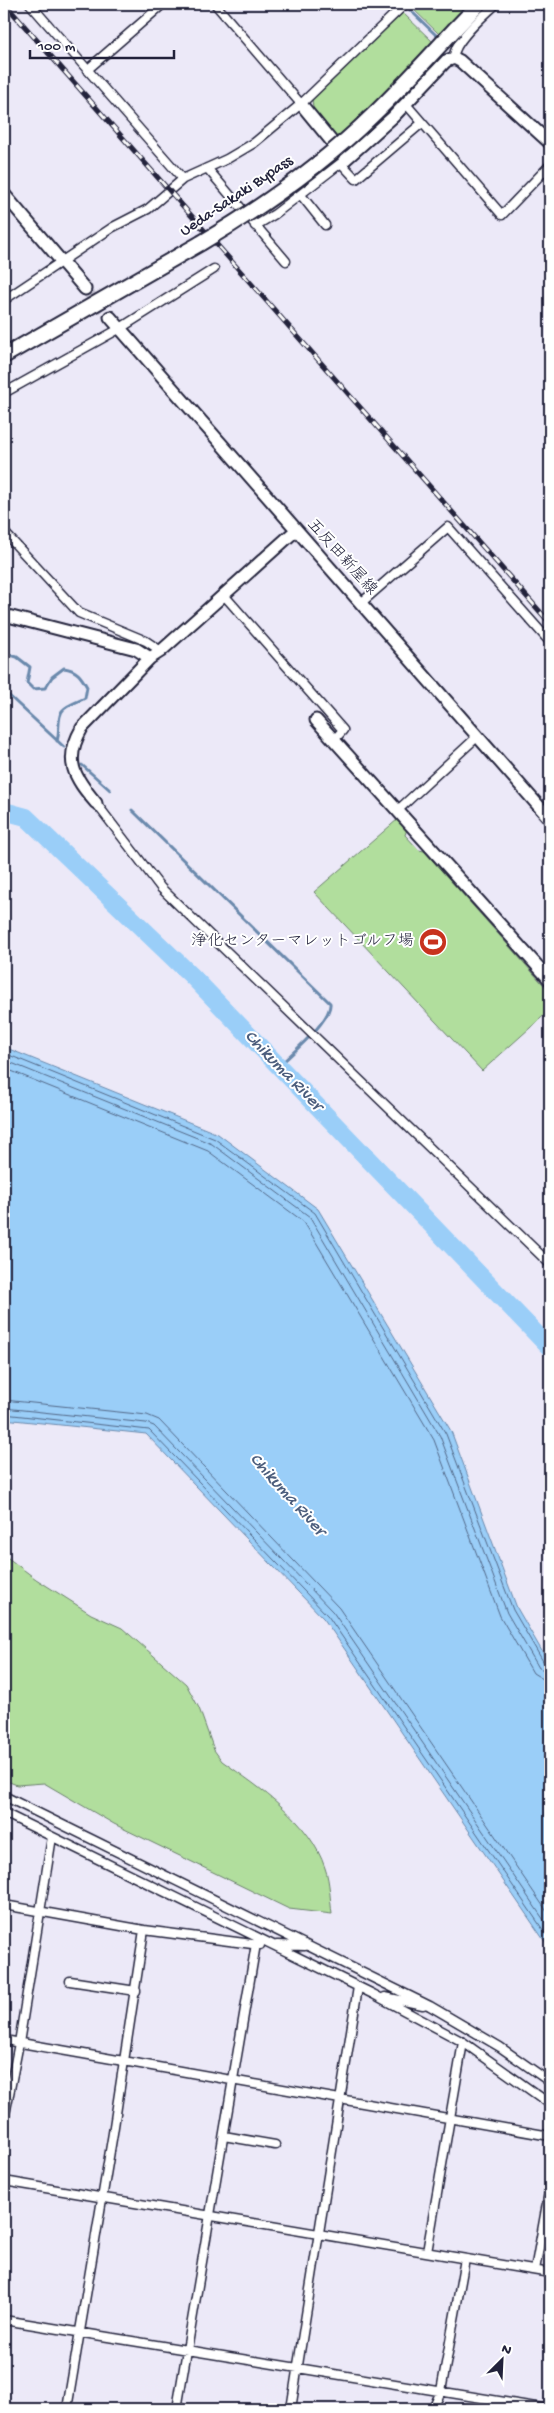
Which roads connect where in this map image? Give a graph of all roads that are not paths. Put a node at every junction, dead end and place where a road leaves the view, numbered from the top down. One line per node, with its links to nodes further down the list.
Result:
1 (43, 4): 7 (street)
2 (163, 4): 9 (street)
3 (215, 4): 10 (street)
4 (479, 4): 29 (highway, Ueda-Sakaki Bypass, bridge)
5 (496, 4): 8 (street)
6 (400, 5): 10 (street)
7 (33, 7): 9 (street)
8 (454, 58): 11 (street); 13 (street)
9 (88, 70): 17 (street)
10 (301, 104): 14 (street); 16 (street)
11 (406, 104): 12 (street); 14 (street)
12 (422, 123): 14 (street); 15 (street)
13 (550, 143)
14 (343, 161): 19 (street)
15 (550, 165)
16 (207, 168): 17 (street); 21 (street)
17 (183, 179): 23 (street)
18 (4, 194): 23 (street)
19 (300, 195): 20 (street); 21 (street)
20 (325, 225)
21 (255, 226): 22 (street)
22 (286, 261)
23 (62, 262): 25 (street); 26 (street)
24 (214, 269): 28 (street)
25 (85, 290)
26 (4, 300)
27 (110, 317): 28 (street, 五反田新屋線)
28 (119, 329): 30 (street); 31 (street, 五反田新屋線)
29 (4, 356)
30 (4, 393)
31 (295, 531): 33 (street); 34 (street, 五反田新屋線)
32 (4, 532): 37 (street)
33 (223, 594): 37 (street); 41 (street)
34 (361, 603): 36 (street); 40 (street, 五反田新屋線)
35 (6, 616): 38 (street)
36 (550, 642)
37 (161, 651): 38 (street)
38 (150, 658): 42 (street)
39 (316, 720): 41 (street)
40 (478, 736): 43 (street); 44 (street, 五反田新屋線)
41 (334, 740): 43 (street)
42 (96, 803): 46 (street)
43 (398, 810): 45 (street)
44 (550, 819)
45 (550, 980)
46 (550, 1264)
47 (4, 1796): 55 (street)
48 (4, 1813): 49 (street)
49 (52, 1837): 51 (street); 54 (street)
50 (4, 1905): 51 (street)
51 (41, 1911): 52 (street); 63 (street)
52 (144, 1930): 53 (street); 58 (street)
53 (256, 1944): 54 (street); 65 (street)
54 (273, 1945): 55 (street); 57 (street)
55 (310, 1946): 60 (street)
56 (70, 1980): 58 (street)
57 (358, 1987): 59 (street); 67 (street)
58 (136, 1991): 64 (street)
59 (373, 1994): 60 (street); 62 (street)
60 (430, 2006): 66 (street)
61 (4, 2040): 63 (street)
62 (463, 2042): 68 (street); 69 (street)
63 (19, 2043): 64 (street); 70 (street)
64 (123, 2061): 65 (street); 76 (street)
65 (234, 2080): 67 (street); 71 (street)
66 (550, 2082)
67 (340, 2099): 69 (street); 78 (street)
68 (550, 2104)
69 (450, 2118): 72 (street); 79 (street)
70 (4, 2120)
71 (224, 2136): 73 (street); 77 (street)
72 (550, 2136)
73 (275, 2145)
74 (4, 2181): 76 (street)
75 (550, 2187): 81 (street)
76 (102, 2198): 77 (street); 84 (street)
77 (211, 2216): 78 (street); 85 (street)
78 (318, 2235): 79 (street); 86 (street)
79 (427, 2252): 80 (street)
80 (465, 2259): 81 (street); 87 (street)
81 (536, 2270): 82 (street)
82 (550, 2273)
83 (4, 2320): 84 (street)
84 (80, 2334): 85 (street); 88 (street)
85 (187, 2351): 86 (street); 89 (street)
86 (297, 2368): 87 (street); 90 (street)
87 (441, 2391): 91 (street); 92 (street)
88 (67, 2409)
89 (177, 2409)
90 (290, 2409)
91 (433, 2409)
92 (548, 2409)

